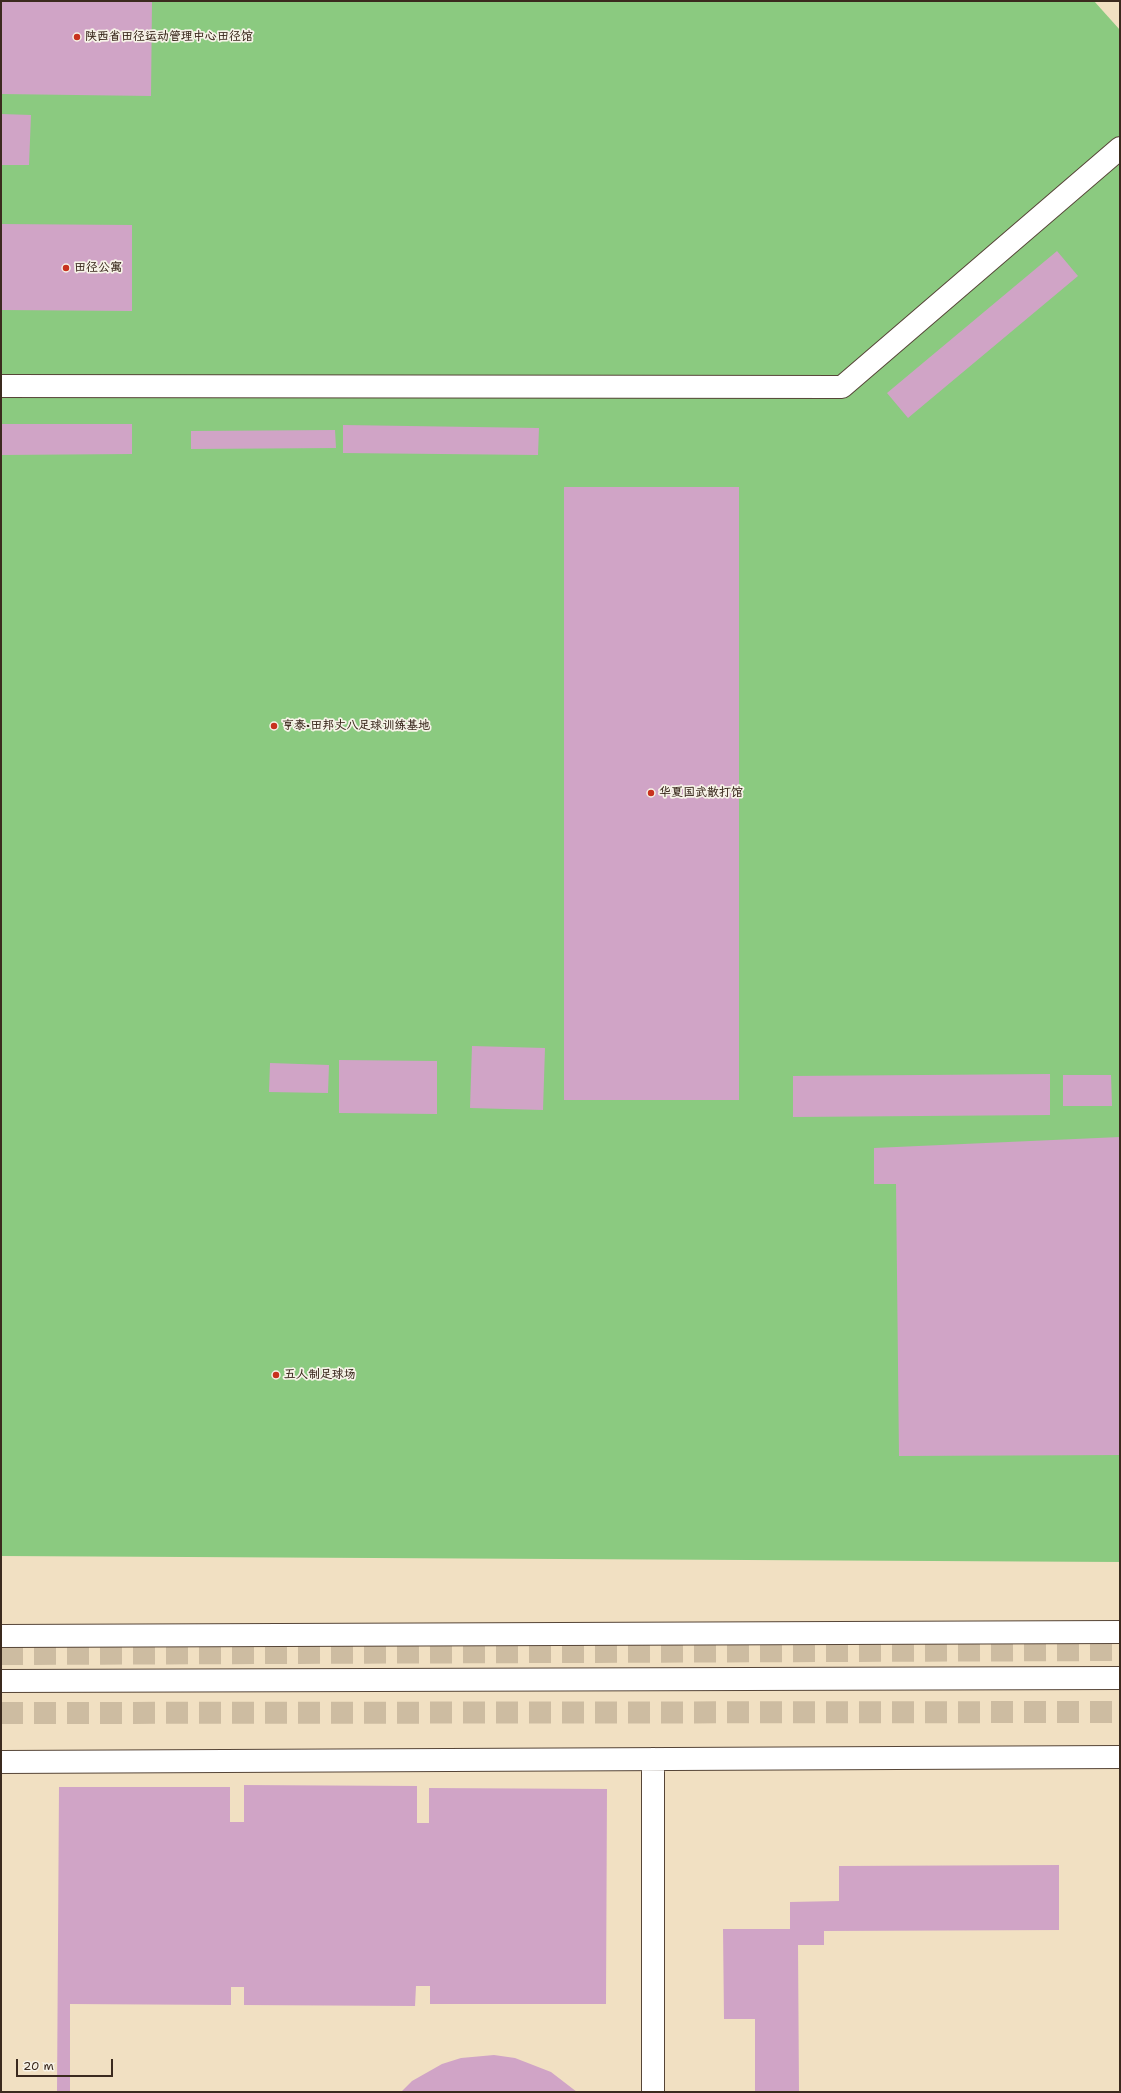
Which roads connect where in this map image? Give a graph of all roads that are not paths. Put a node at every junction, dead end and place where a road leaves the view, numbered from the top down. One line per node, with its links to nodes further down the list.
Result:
1 (1120, 148): 2 (street)
2 (1, 386)
3 (1120, 1632): 4 (street)
4 (1, 1636)
5 (1120, 1678): 6 (street)
6 (1, 1681)
7 (1120, 1758): 8 (street)
8 (653, 1759): 9 (street); 10 (street)
9 (1, 1762)
10 (653, 2092)

